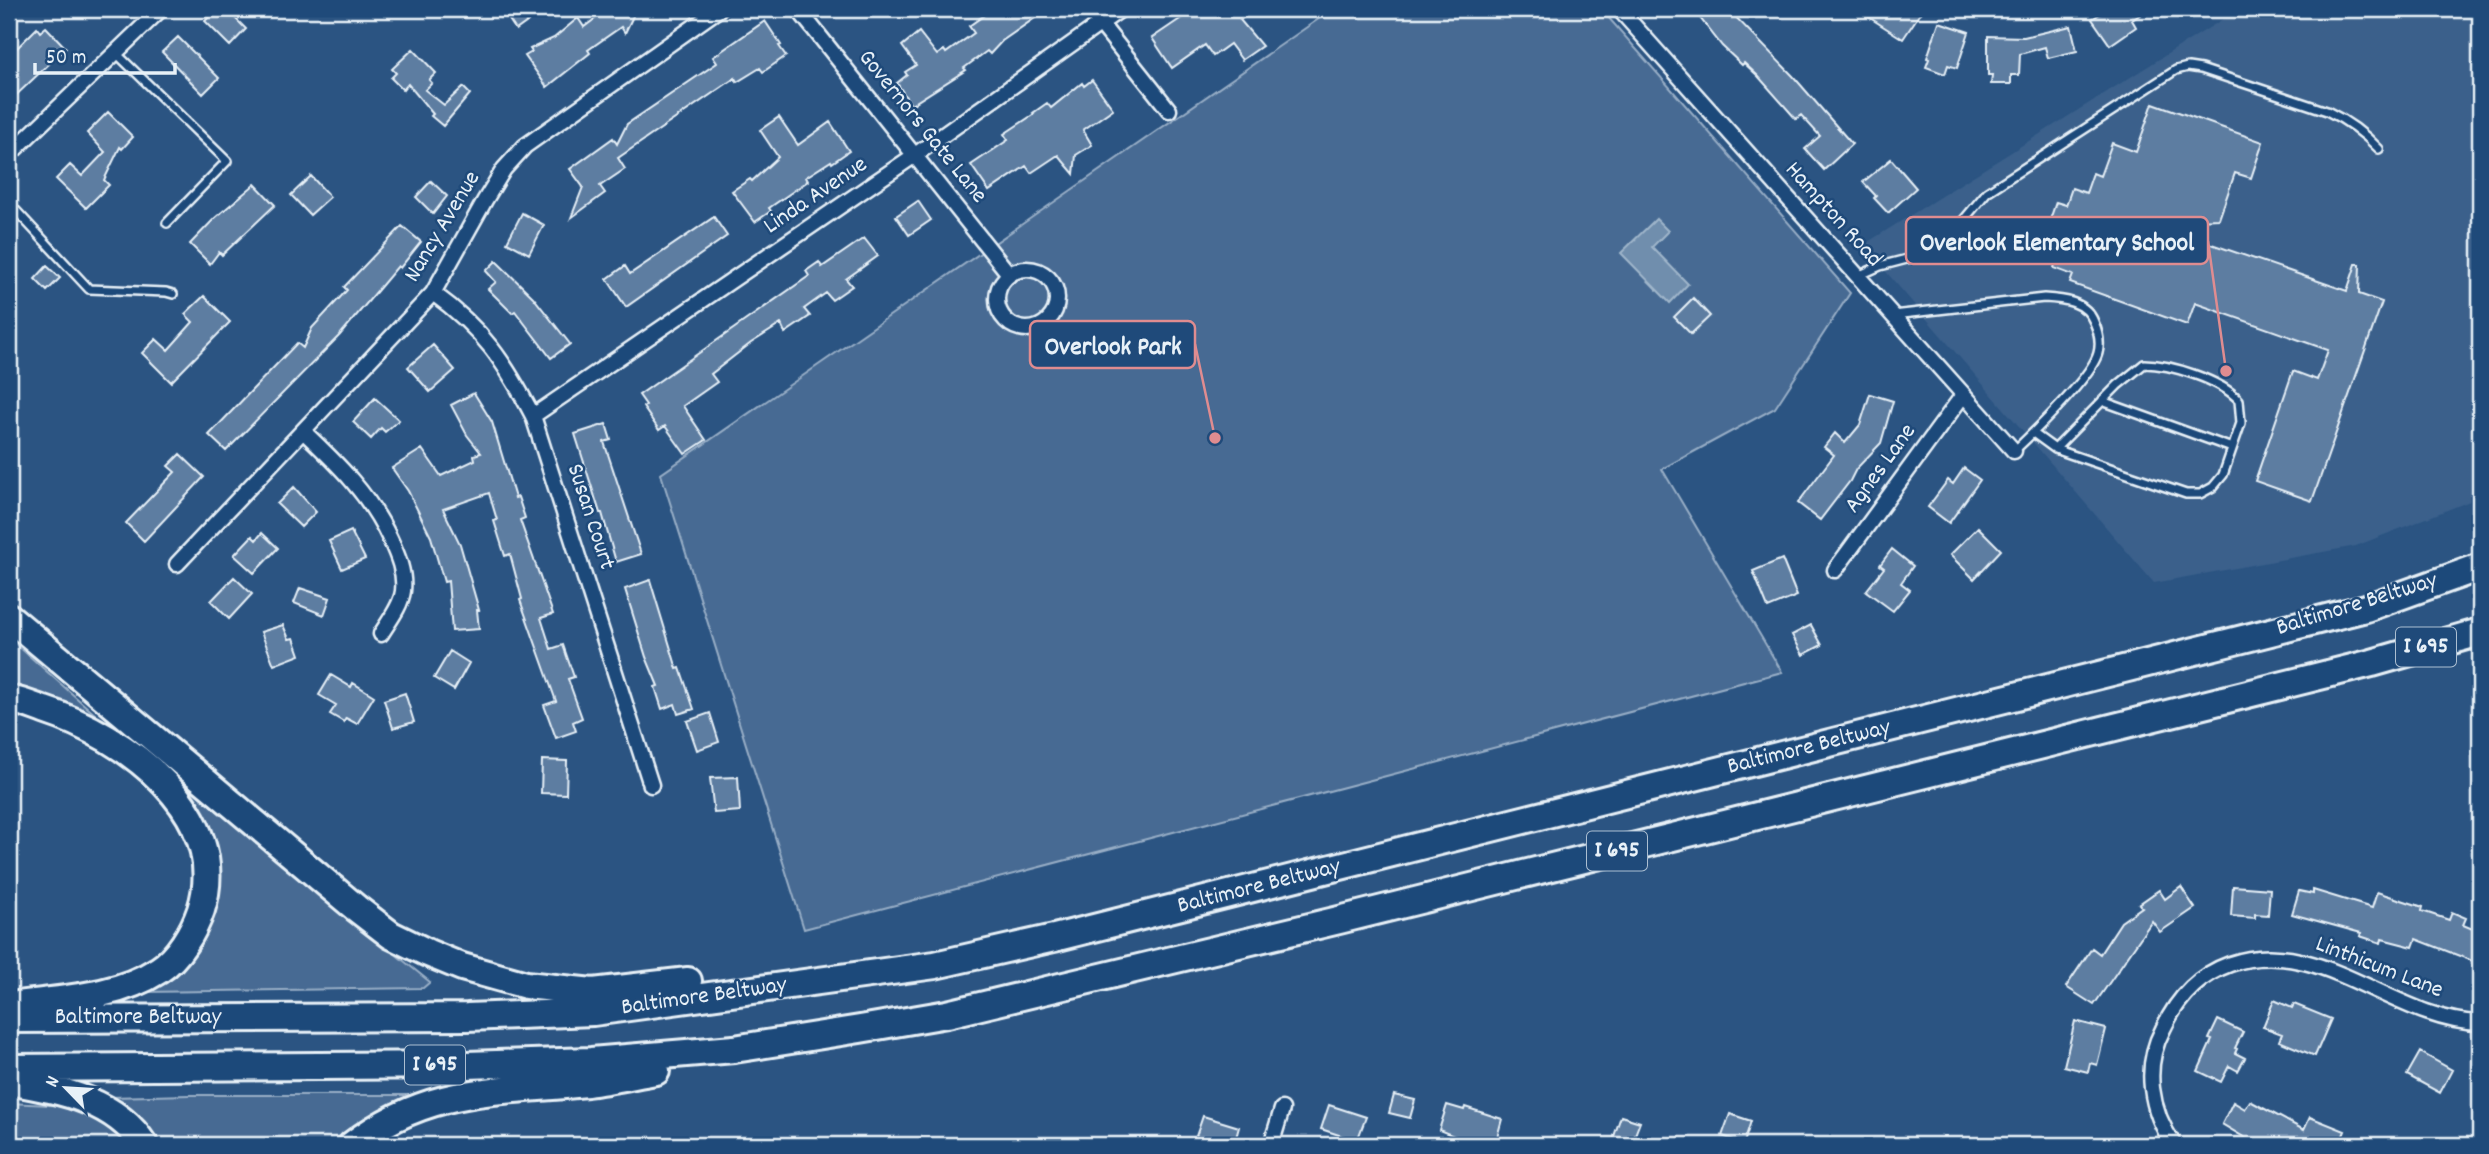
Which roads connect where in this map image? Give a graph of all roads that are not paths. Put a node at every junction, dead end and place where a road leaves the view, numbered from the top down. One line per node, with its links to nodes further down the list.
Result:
1 (161, 9): 8 (street)
2 (719, 9): 17 (street, Nancy Avenue)
3 (798, 9): 12 (street, Governors Gate Lane)
4 (1089, 9): 7 (street)
5 (1121, 9): 7 (street, Linda Avenue)
6 (1619, 9): 16 (street, Hampton Road)
7 (1100, 23): 9 (street); 12 (street, Linda Avenue)
8 (116, 52): 11 (street); 14 (lane)
9 (1169, 110)
10 (2379, 149): 16 (lane)
11 (9, 155)
12 (915, 155): 15 (street, Governors Gate Lane); 22 (street, Linda Avenue)
13 (9, 203): 18 (lane)
14 (167, 223)
15 (1009, 274): 15 (street)
16 (1857, 276): 19 (street, Hampton Road)
17 (433, 293): 22 (street, Susan Court); 23 (street, Nancy Avenue)
18 (173, 294)
19 (1893, 316): 20 (street, Hampton Road); 24 (lane)
20 (1963, 395): 27 (street, Hampton Road); 30 (street, Agnes Lane)
21 (2102, 401): 25 (lane); 25 (lane); 26 (lane)
22 (533, 416): 37 (street, Susan Court)
23 (303, 431): 28 (street, Nancy Avenue); 33 (street)
24 (2033, 433): 26 (lane); 27 (lane)
25 (2232, 448): 26 (lane)
26 (2055, 449)
27 (2014, 451)
28 (177, 564)
29 (2480, 567): 38 (highway, Baltimore Beltway / I 695)
30 (1835, 570)
31 (9, 617): 38 (highway)
32 (2480, 632): 35 (highway, Baltimore Beltway / I 695)
33 (381, 634)
34 (2480, 639): 35 (highway)
35 (2372, 663): 42 (highway, Baltimore Beltway / I 695)
36 (9, 699): 39 (highway)
37 (651, 785)
38 (796, 984): 40 (highway, Baltimore Beltway / I 695)
39 (9, 1006)
40 (9, 1019)
41 (2480, 1023): 49 (street, Linthicum Lane)
42 (860, 1030): 43 (highway, Baltimore Beltway / I 695); 47 (highway)
43 (9, 1068)
44 (9, 1081): 46 (highway)
45 (1282, 1109): 48 (street)
46 (144, 1145)
47 (352, 1145)
48 (1271, 1145)
49 (2174, 1145)

